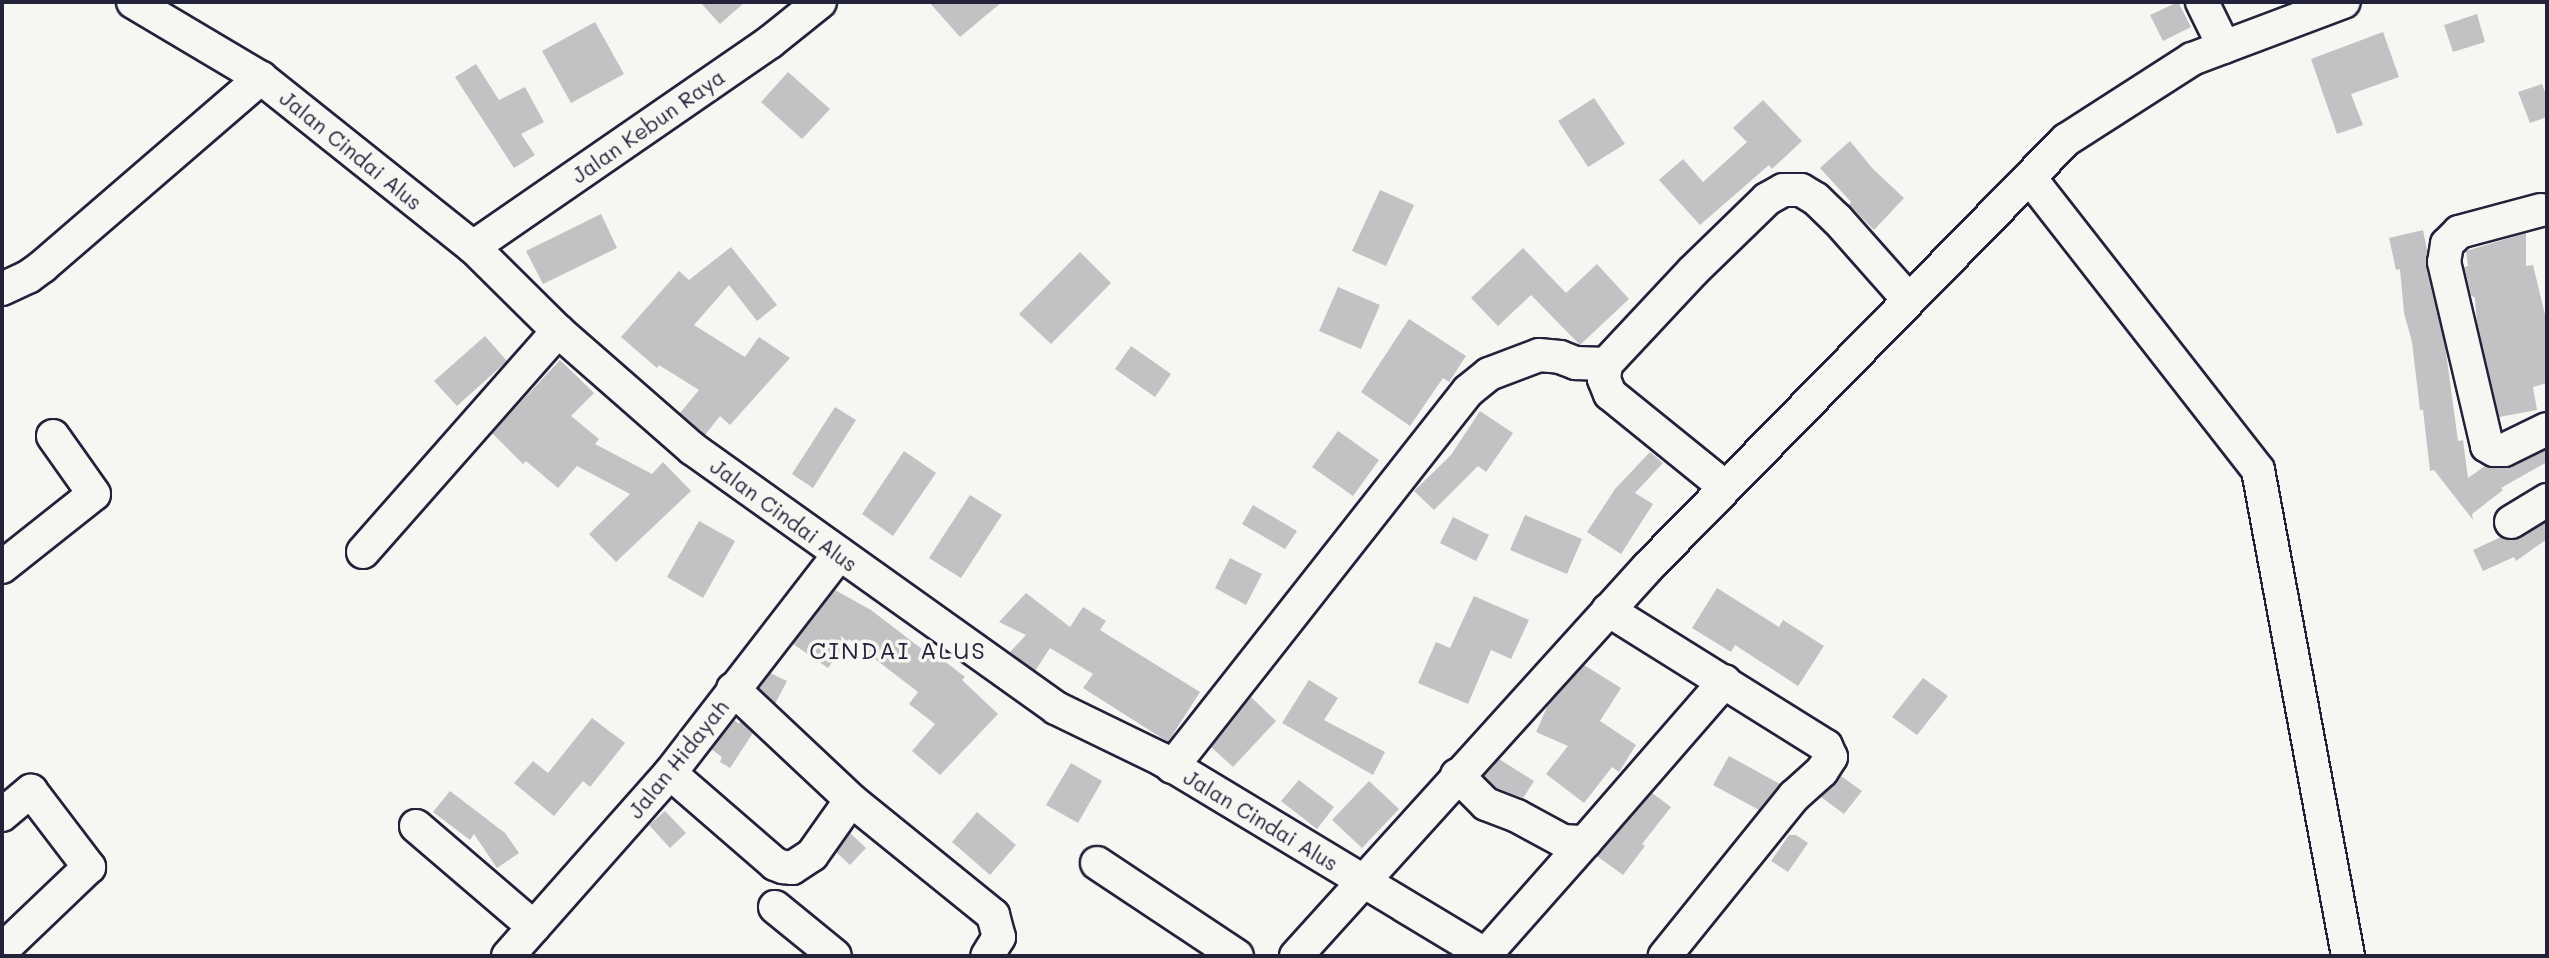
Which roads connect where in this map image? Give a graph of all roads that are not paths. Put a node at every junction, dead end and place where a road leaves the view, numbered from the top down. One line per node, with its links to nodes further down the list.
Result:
1 (133, 2): 6 (street, Jalan Cindai Alus)
2 (820, 2): 9 (street, Jalan Kebun Raya)
3 (2202, 2): 5 (street)
4 (2344, 2): 5 (street)
5 (2224, 47): 7 (street)
6 (261, 78): 9 (street, Jalan Cindai Alus); 10 (street)
7 (2029, 178): 11 (street); 44 (street)
8 (2545, 212): 14 (street)
9 (473, 247): 12 (street, Jalan Cindai Alus)
10 (2, 289)
11 (1909, 300): 13 (street); 16 (street)
12 (558, 331): 19 (street); 20 (street, Jalan Cindai Alus)
13 (1606, 365): 16 (street); 25 (street)
14 (2547, 429)
15 (54, 436): 21 (street)
16 (1726, 487): 22 (street)
17 (2547, 500): 18 (street)
18 (2511, 522)
19 (363, 552)
20 (838, 554): 24 (street, Jalan Hidayah); 25 (street, Jalan Cindai Alus)
21 (2, 567)
22 (1608, 610): 23 (street); 27 (street)
23 (1725, 681): 31 (street); 43 (street)
24 (733, 690): 26 (street, Jalan Hidayah); 28 (street)
25 (1172, 767): 33 (street, Jalan Cindai Alus)
26 (670, 773): 28 (street); 35 (street, Jalan Hidayah)
27 (1457, 775): 31 (street); 33 (street)
28 (851, 800): 39 (street)
29 (2, 815): 36 (street)
30 (416, 826): 35 (street)
31 (1585, 842): 42 (street)
32 (1097, 863): 40 (street)
33 (1364, 881): 41 (street); 42 (street, Jalan Cindai Alus)
34 (775, 907): 38 (street)
35 (534, 927): 37 (street, Jalan Hidayah)
36 (2, 950)
37 (508, 956)
38 (835, 956)
39 (987, 956)
40 (1237, 956)
41 (1297, 956)
42 (1486, 956)
43 (1665, 956)
44 (2348, 956)

